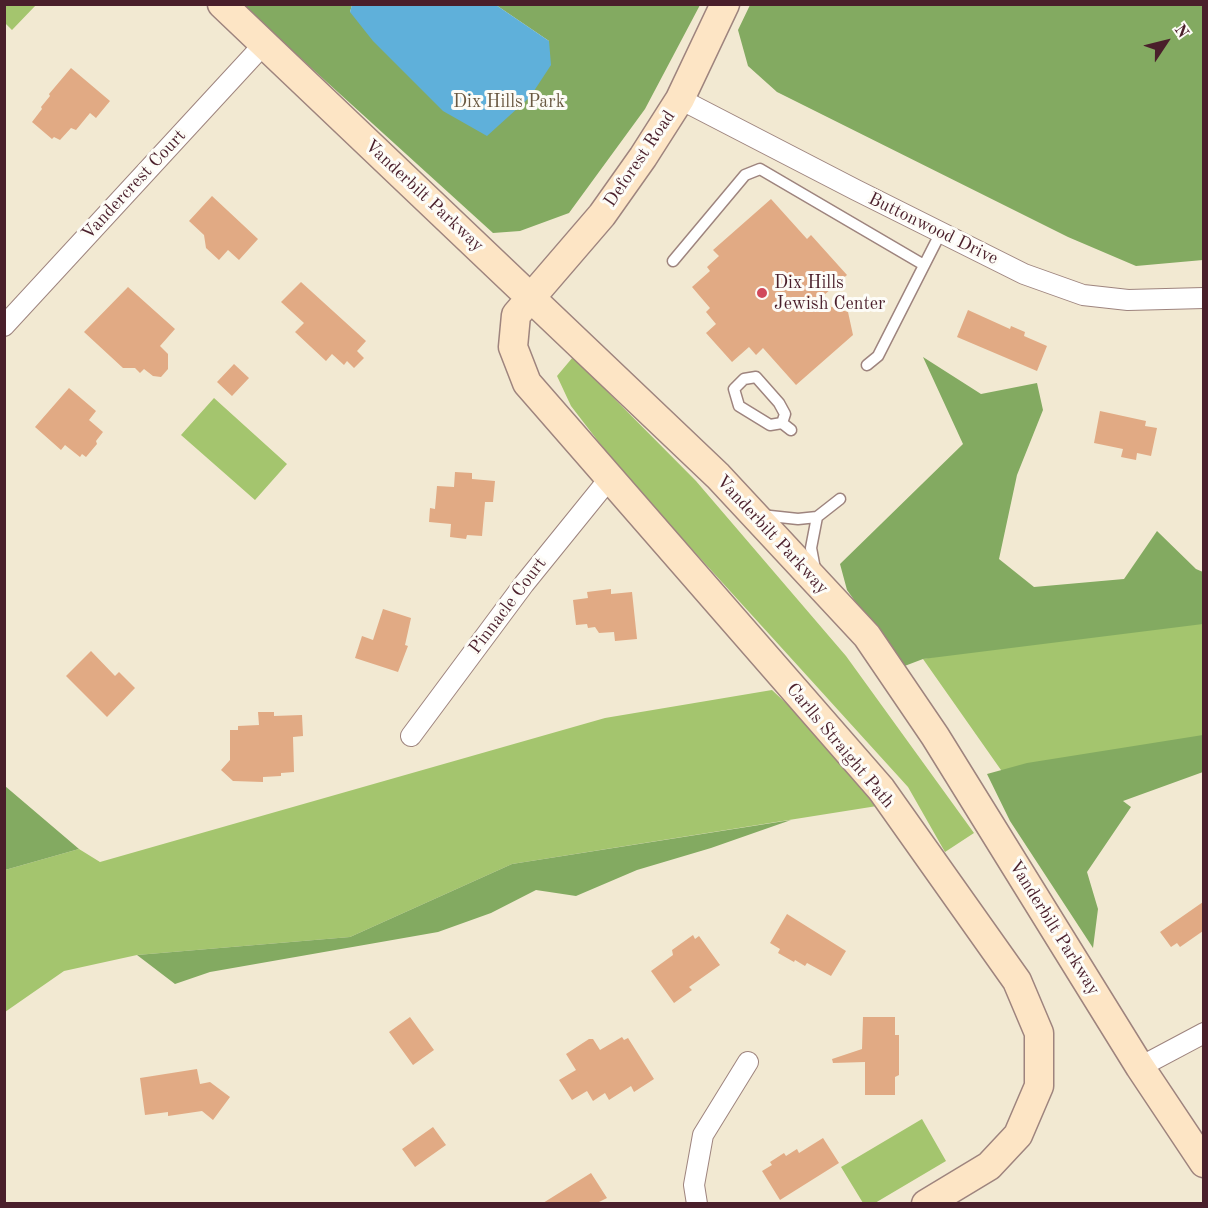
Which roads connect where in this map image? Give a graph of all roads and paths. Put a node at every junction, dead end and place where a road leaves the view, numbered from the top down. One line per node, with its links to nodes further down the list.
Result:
1 (222, 4): 3 (main road, Vanderbilt Parkway)
2 (725, 4): 4 (main road, Deforest Road)
3 (264, 44): 8 (main road, Vanderbilt Parkway); 10 (street, Vandercrest Court)
4 (680, 99): 5 (street, Buttonwood Drive); 8 (main road, Deforest Road)
5 (941, 232): 7 (lane); 9 (street, Buttonwood Drive)
6 (673, 261): 7 (lane)
7 (924, 265): 11 (lane)
8 (532, 298): 14 (main road, Carlls Straight Path); 16 (main road, Vanderbilt Parkway)
9 (1203, 298)
10 (4, 326)
11 (867, 365)
12 (782, 423): 12 (lane); 13 (lane)
13 (791, 430)
14 (609, 479): 19 (street, Pinnacle Court); 25 (main road, Carlls Straight Path)
15 (840, 499): 17 (lane)
16 (754, 515): 17 (lane); 18 (main road, Vanderbilt Parkway)
17 (818, 517): 18 (lane)
18 (818, 584): 22 (main road, Vanderbilt Parkway)
19 (411, 736)
20 (1203, 1033): 22 (street)
21 (748, 1062): 24 (street)
22 (1140, 1067): 23 (main road, Vanderbilt Parkway)
23 (1203, 1163)
24 (697, 1203)
25 (926, 1203)

